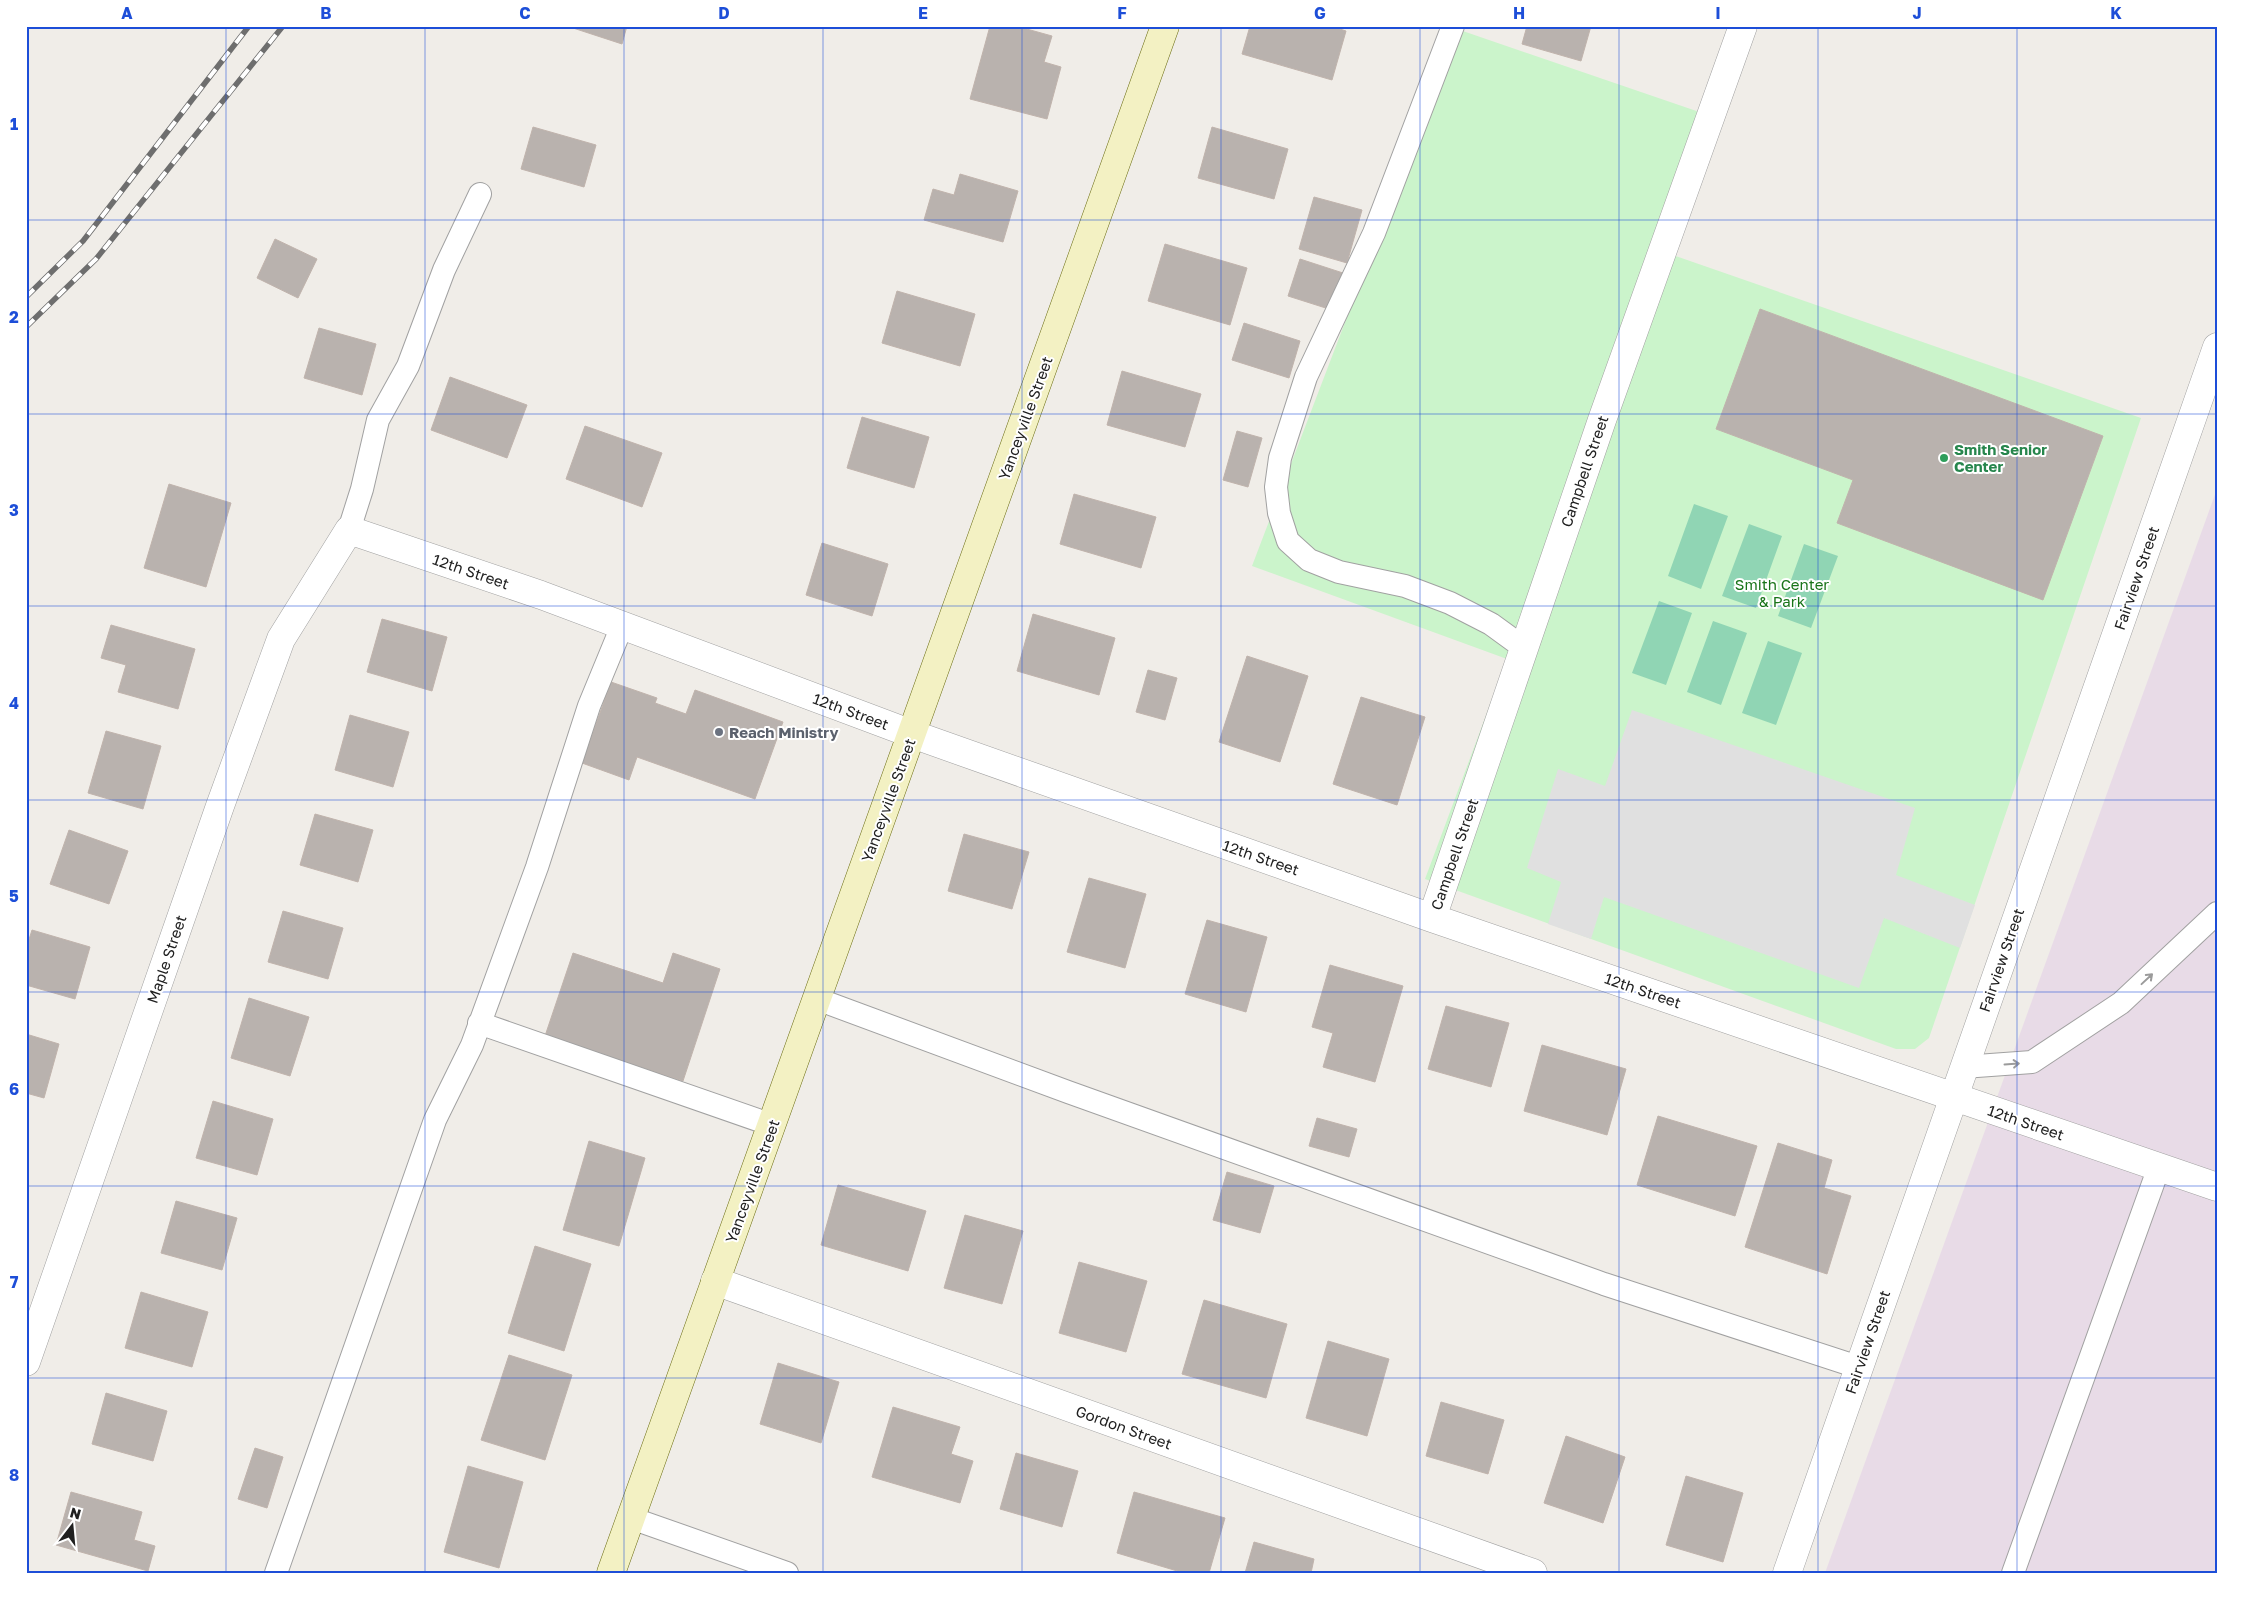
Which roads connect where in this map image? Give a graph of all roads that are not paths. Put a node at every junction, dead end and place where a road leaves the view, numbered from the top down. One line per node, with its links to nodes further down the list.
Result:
1 (1165, 26): 9 (main road, Yanceyville Street)
2 (1453, 26): 8 (lane)
3 (1743, 26): 8 (street, Campbell Street)
4 (480, 194): 6 (lane)
5 (2217, 347): 14 (street, Fairview Street)
6 (348, 530): 7 (street, 12th Street); 20 (street, Maple Street)
7 (622, 626): 9 (street, 12th Street); 13 (lane)
8 (1524, 648): 11 (street, Campbell Street)
9 (912, 734): 11 (street, 12th Street); 12 (main road, Yanceyville Street)
10 (2217, 913): 14 (lane, one-way to 10)
11 (1432, 918): 15 (street, 12th Street)
12 (817, 999): 16 (main road, Yanceyville Street); 21 (lane)
13 (479, 1024): 16 (lane); 23 (lane)
14 (1963, 1067): 15 (street, Fairview Street)
15 (1953, 1097): 17 (street, 12th Street); 21 (street, Fairview Street)
16 (772, 1125): 19 (main road, Yanceyville Street)
17 (2160, 1167): 18 (street, 12th Street); 28 (lane)
18 (2217, 1187)
19 (716, 1281): 22 (main road, Yanceyville Street); 26 (street, Gordon Street)
20 (26, 1362)
21 (1858, 1367): 27 (street, Fairview Street)
22 (631, 1518): 24 (main road, Yanceyville Street); 25 (lane)
23 (276, 1573)
24 (611, 1573)
25 (787, 1573)
26 (1533, 1573)
27 (1787, 1573)
28 (2013, 1573)

